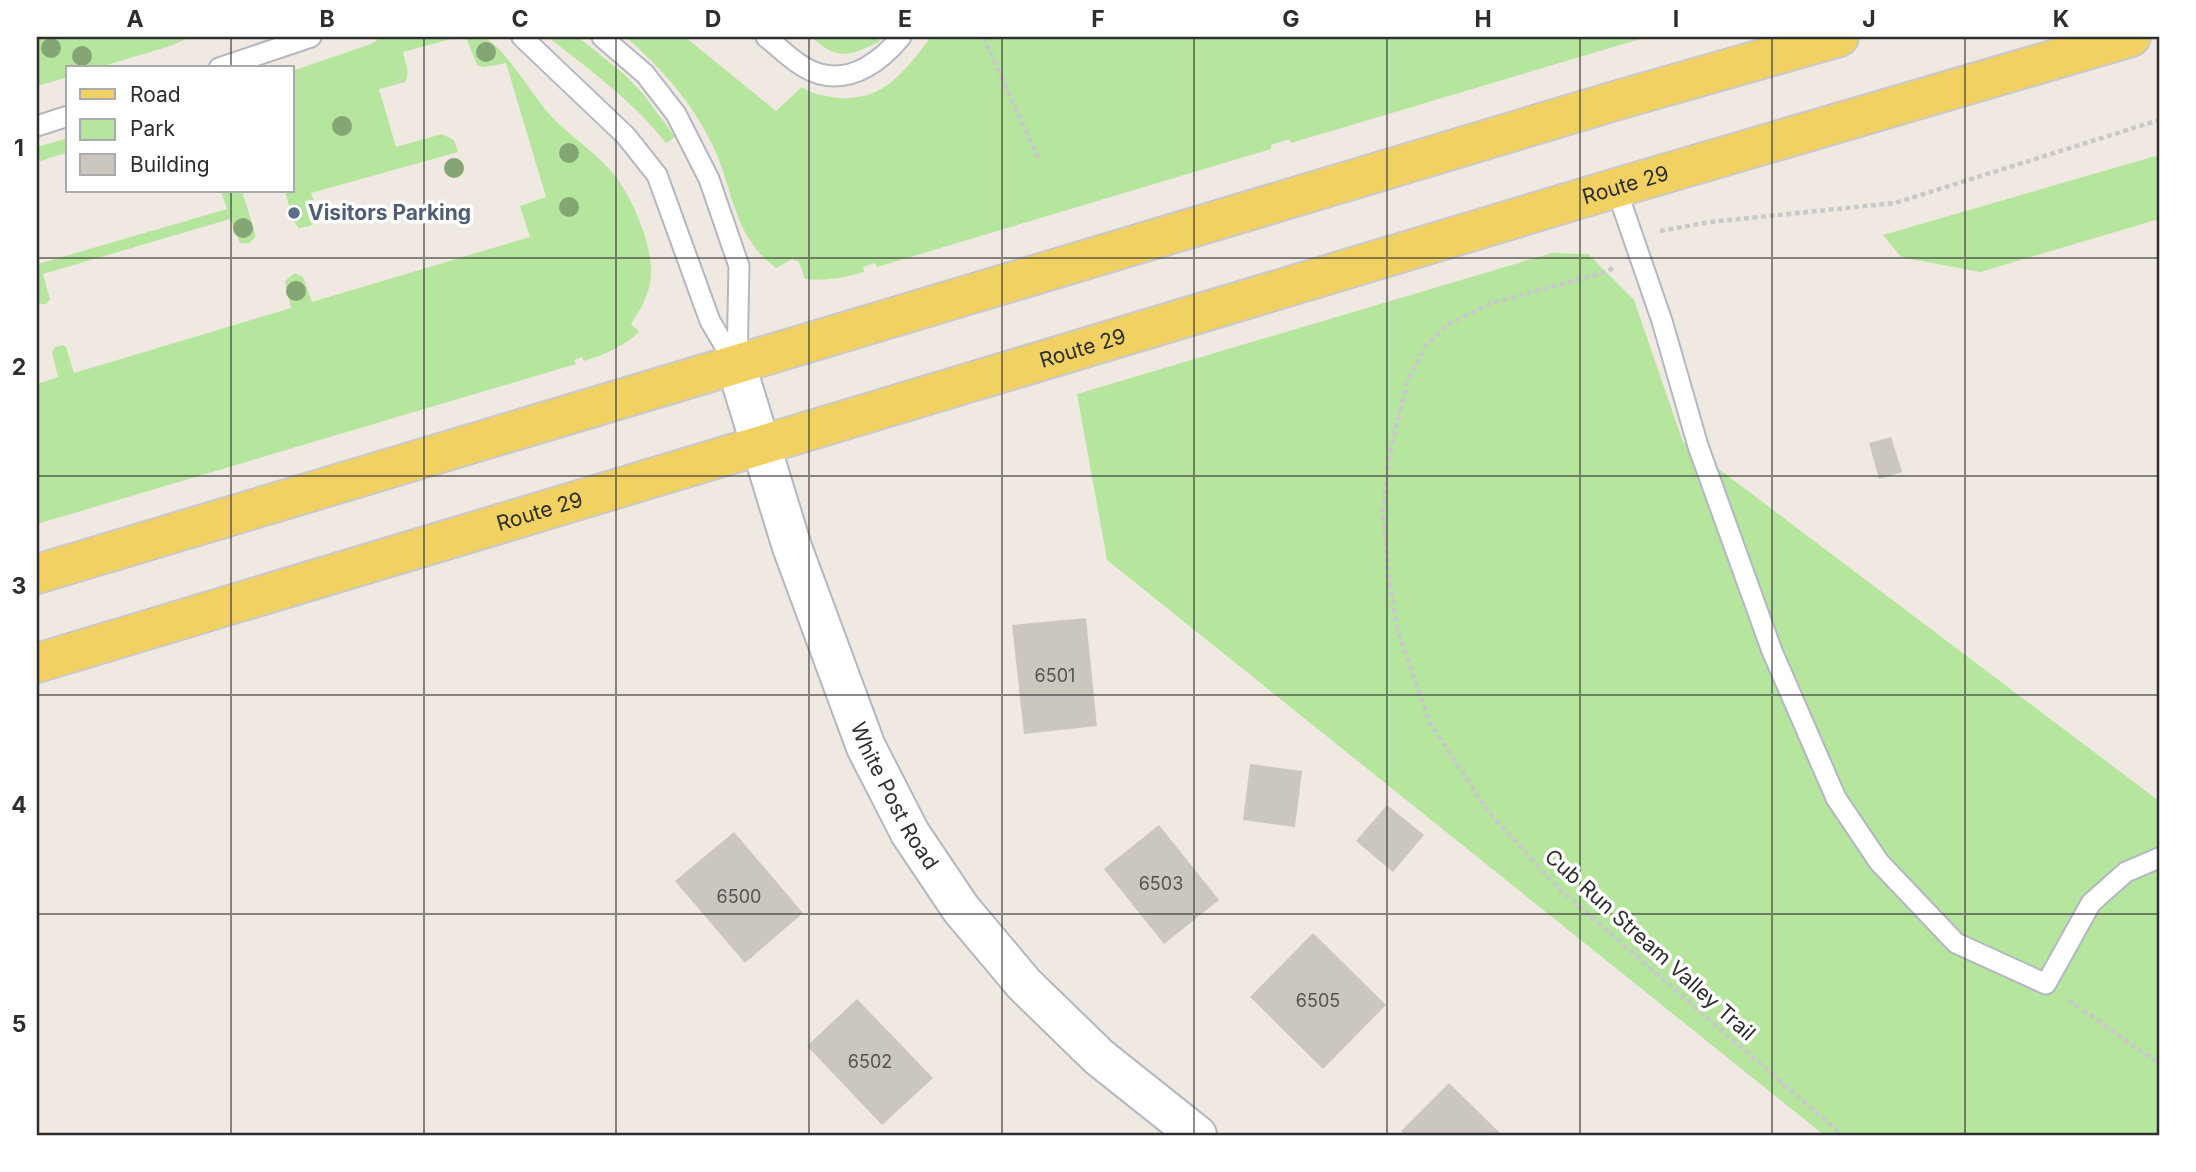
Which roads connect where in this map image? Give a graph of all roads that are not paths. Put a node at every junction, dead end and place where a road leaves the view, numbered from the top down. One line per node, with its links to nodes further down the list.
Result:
1 (311, 37): 8 (lane)
2 (522, 37): 12 (lane)
3 (602, 37): 12 (lane)
4 (766, 37): 5 (lane)
5 (901, 37)
6 (1839, 37): 12 (main road)
7 (2131, 37): 11 (main road, Route 29)
8 (225, 66)
9 (66, 117): 10 (lane)
10 (37, 126)
11 (1616, 188): 13 (main road, Route 29); 16 (lane)
12 (737, 365): 13 (street, White Post Road); 14 (main road)
13 (761, 446): 15 (main road, Route 29); 17 (street, White Post Road)
14 (37, 574)
15 (37, 663)
16 (2159, 858)
17 (1197, 1135)

